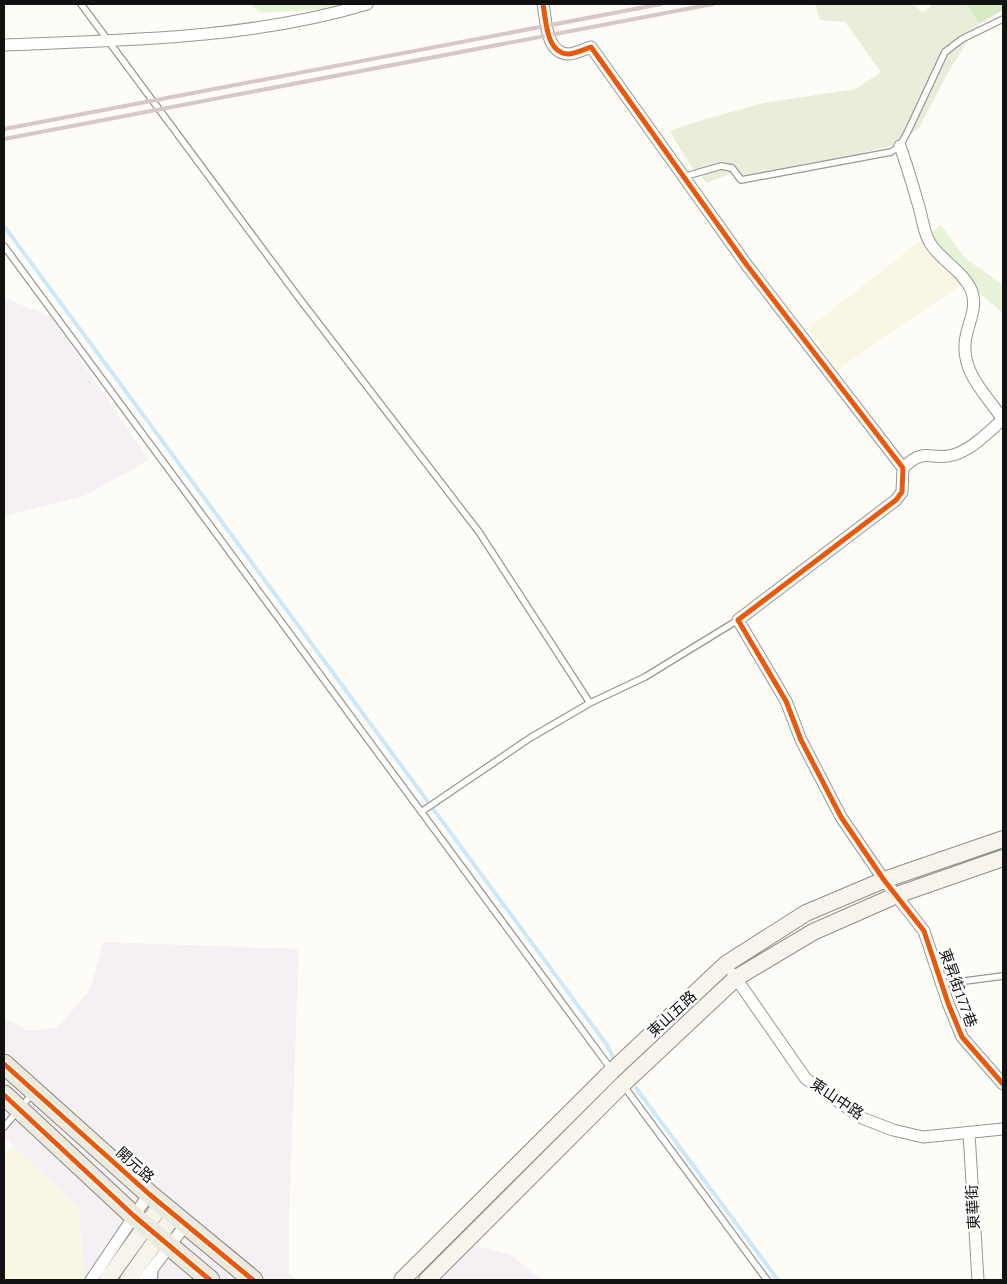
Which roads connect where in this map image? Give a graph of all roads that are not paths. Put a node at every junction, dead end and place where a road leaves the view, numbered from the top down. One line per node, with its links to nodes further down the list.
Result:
1 (81, 4): 5 (lane)
2 (367, 4): 5 (street)
3 (543, 4): 8 (street)
4 (1003, 19): 7 (lane)
5 (109, 40): 6 (street); 13 (lane)
6 (4, 45)
7 (900, 146): 8 (lane); 10 (street)
8 (683, 177): 11 (street)
9 (4, 246): 14 (lane)
10 (1003, 419): 11 (street)
11 (903, 468): 12 (street)
12 (738, 620): 13 (lane); 17 (street, 東昇街177巷)
13 (590, 703): 14 (lane)
14 (421, 812): 24 (lane)
15 (1003, 839): 17 (street, 東山五路)
16 (1003, 858): 18 (street, 東山五路)
17 (884, 880): 18 (street, 東昇街177巷); 19 (street, 東山五路)
18 (897, 895): 21 (street, 東山五路); 22 (street, 東昇街177巷)
19 (726, 964): 21 (street, 東山中路); 24 (street, 東山五路)
20 (1003, 976): 22 (lane, 東昇街177巷)
21 (736, 978): 25 (street, 東山五路); 32 (street, 東山中路)
22 (942, 984): 26 (street, 東昇街177巷)
23 (4, 1064): 27 (main road, 開元路)
24 (612, 1071): 25 (lane); 43 (street, 東山五路)
25 (623, 1084): 44 (street, 東山五路); 45 (lane)
26 (1003, 1084)
27 (34, 1091): 29 (lane); 33 (main road, 開元路)
28 (4, 1095): 29 (main road)
29 (19, 1109): 30 (lane); 34 (main road)
30 (4, 1127)
31 (1003, 1130): 32 (street, 東山中路)
32 (969, 1133): 46 (street, 東華街)
33 (167, 1210): 34 (street); 34 (street); 42 (main road, 開元路)
34 (151, 1231): 35 (street); 36 (street); 37 (street); 38 (street); 41 (main road)
35 (155, 1264): 36 (street); 40 (lane)
36 (141, 1273): 39 (street)
37 (91, 1280)
38 (107, 1280)
39 (128, 1280)
40 (154, 1280)
41 (210, 1280)
42 (253, 1280)
43 (402, 1280)
44 (427, 1280)
45 (767, 1280)
46 (978, 1280)

